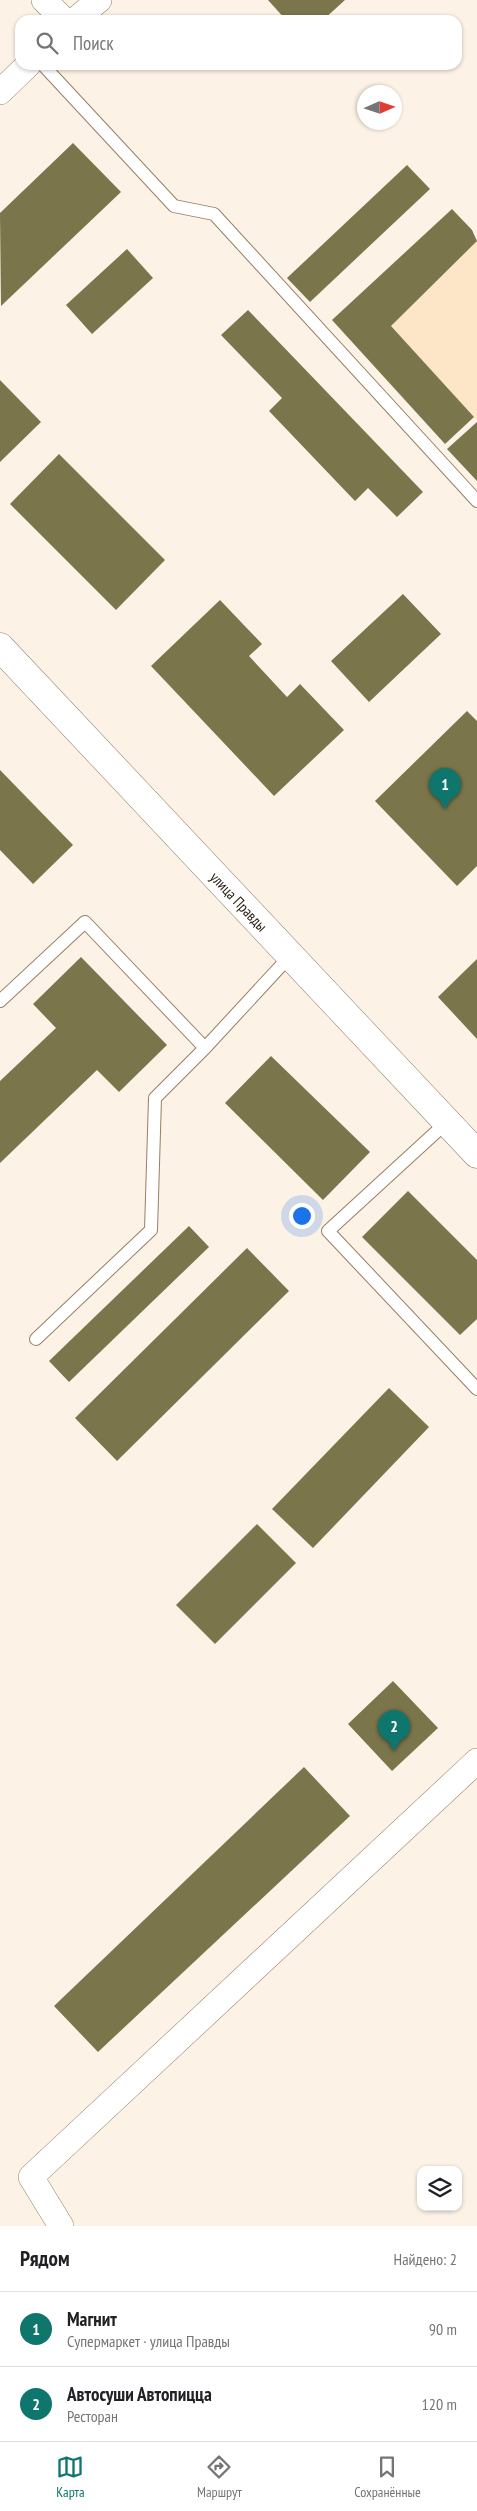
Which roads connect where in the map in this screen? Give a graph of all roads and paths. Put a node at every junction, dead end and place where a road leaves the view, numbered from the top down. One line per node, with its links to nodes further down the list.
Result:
1 (44, 0): 3 (street)
2 (99, 0): 4 (street)
3 (59, 15)
4 (81, 15)
5 (23, 70): 7 (street)
6 (48, 70): 8 (lane)
7 (0, 92)
8 (477, 501)
9 (0, 647): 10 (street, улица Правды)
10 (290, 956): 12 (lane); 13 (street, улица Правды)
11 (0, 1000): 12 (lane)
12 (205, 1048): 15 (lane)
13 (447, 1122): 14 (street, улица Правды); 16 (lane)
14 (477, 1154)
15 (36, 1340)
16 (477, 1389)
17 (477, 1761): 18 (street)
18 (62, 2226)

